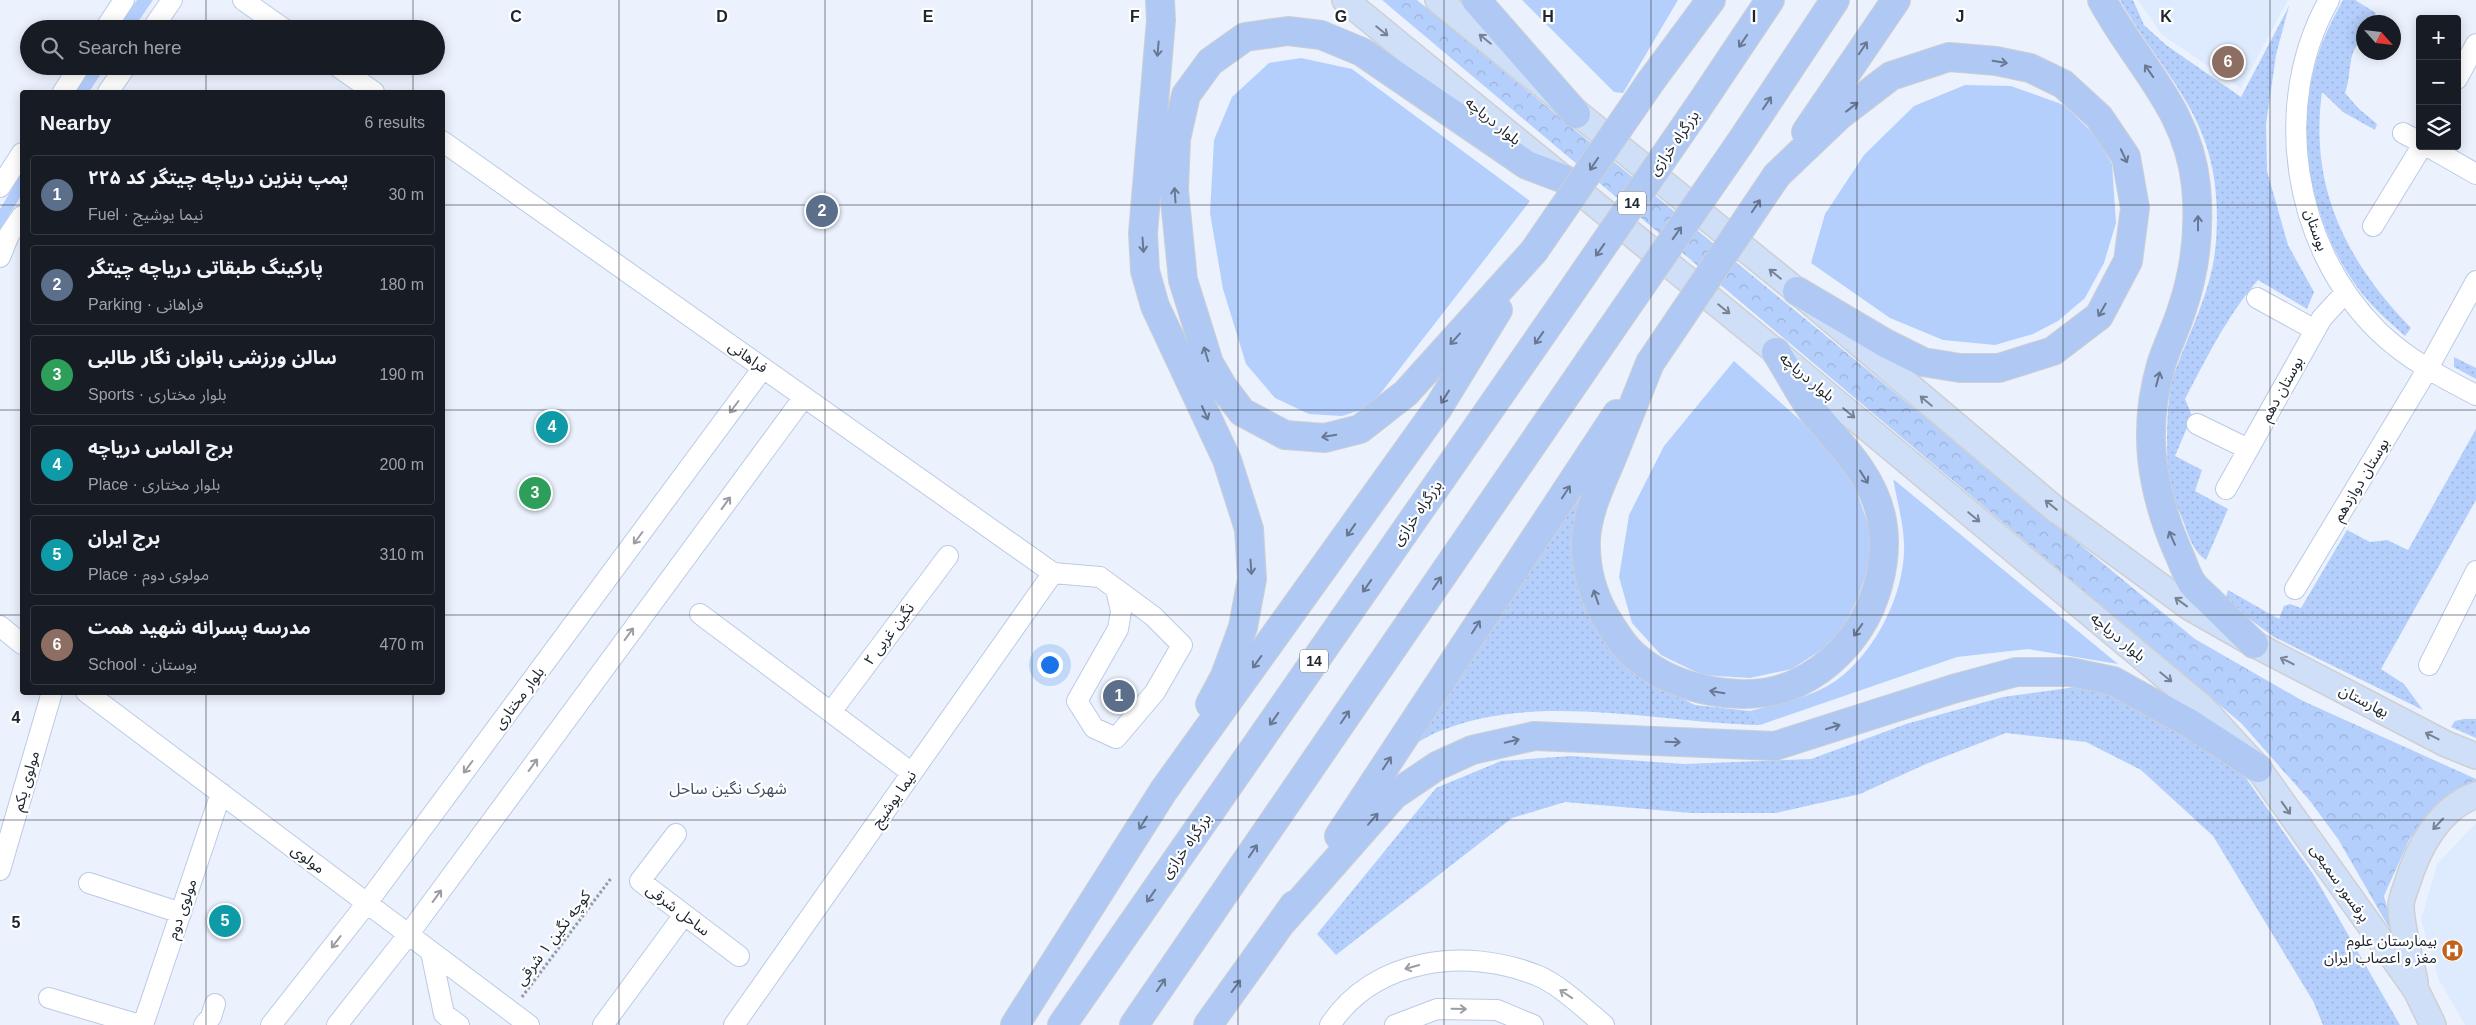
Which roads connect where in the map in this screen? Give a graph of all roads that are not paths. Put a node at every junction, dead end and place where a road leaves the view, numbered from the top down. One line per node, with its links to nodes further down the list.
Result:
1 (124, 0): 15 (street)
2 (172, 0): 16 (street)
3 (243, 0): 17 (street)
4 (1160, 0): 70 (highway, one-way to 70)
5 (1345, 0): 34 (main road, بلوار دریاچه, one-way to 34)
6 (1438, 0): 27 (main road, one-way to 6)
7 (1476, 0): 27 (highway)
8 (1692, 0): 23 (highway)
9 (1711, 0): 23 (highway)
10 (1770, 0): 96 (highway, بزرگراه خرازی / 14, one-way to 96, bridge)
11 (1835, 0): 97 (highway, one-way to 11, bridge)
12 (1896, 0): 33 (highway, one-way to 12)
13 (2102, 0): 62 (highway, one-way to 13)
14 (2329, 0): 42 (street, بوستان)
15 (111, 20)
16 (158, 20)
17 (271, 20)
18 (2476, 44): 19 (street)
19 (2461, 72)
20 (74, 75): 24 (street)
21 (120, 75): 25 (street)
22 (350, 75): 26 (street)
23 (1651, 81): 38 (highway, one-way to 38, bridge)
24 (64, 90)
25 (109, 90)
26 (371, 90)
27 (1576, 114): 41 (main road, one-way to 27)
28 (445, 143): 47 (street, فراهانی)
29 (2420, 150): 37 (street)
30 (2433, 150): 32 (street)
31 (20, 156): 35 (street)
32 (2476, 174)
33 (1777, 175): 41 (highway, one-way to 41); 46 (highway, one-way to 33, bridge)
34 (1564, 179): 38 (highway, one-way to 34); 45 (main road, بلوار دریاچه, one-way to 45)
35 (0, 187)
36 (20, 219): 39 (street)
37 (2373, 226)
38 (1534, 251): 70 (highway, one-way to 70)
39 (0, 257)
40 (2476, 281): 48 (street, بوستان دوازدهم)
41 (1797, 291): 62 (main road, one-way to 41)
42 (2345, 293): 44 (street, بوستان دهم); 48 (street, بوستان)
43 (2257, 298): 44 (street)
44 (2315, 330): 52 (street, بوستان دهم)
45 (1776, 352): 46 (highway, one-way to 46); 68 (main road, بلوار دریاچه, one-way to 68)
46 (1650, 363): 80 (highway, one-way to 46)
47 (763, 368): 50 (street, فراهانی); 77 (street, بلوار مختاری, one-way to 77)
48 (2427, 370): 49 (street, بوستان); 58 (street, بوستان دوازدهم)
49 (2476, 395)
50 (804, 397): 55 (street, فراهانی); 81 (street, one-way to 50)
51 (2197, 424): 52 (street)
52 (2248, 449): 53 (street, بوستان دهم)
53 (2226, 489)
54 (948, 556): 66 (street, نگین غربی ۲)
55 (1053, 573): 57 (street); 69 (street, نیما یوشیج)
56 (2474, 579): 63 (street)
57 (1116, 589): 57 (street)
58 (2295, 589)
59 (700, 614): 66 (street)
60 (0, 626): 61 (street)
61 (20, 642)
62 (2254, 644): 67 (main road, بهارستان, one-way to 62)
63 (2429, 665)
64 (51, 695): 73 (street, مولوی یکم)
65 (90, 695): 71 (street, مولوی)
66 (831, 712): 69 (street)
67 (2476, 756)
68 (2258, 768): 80 (highway, one-way to 68); 84 (main road, پرفسور سمیعی, one-way to 84)
69 (912, 773): 94 (street, نیما یوشیج)
70 (1164, 790): 95 (highway, one-way to 95)
71 (221, 793): 77 (street, مولوی); 78 (street, مولوی دوم)
72 (2476, 795): 84 (main road, one-way to 84)
73 (6, 829): 75 (street, مولوی یکم)
74 (676, 834): 79 (street, ساحل شرقی)
75 (0, 870)
76 (89, 883): 78 (street)
77 (367, 904): 81 (street, مولوی); 89 (street, بلوار مختاری, one-way to 89)
78 (181, 913): 87 (street, مولوی دوم)
79 (684, 915): 83 (street, ساحل شرقی); 93 (street)
80 (1283, 921): 98 (highway, one-way to 80)
81 (408, 935): 82 (street, مولوی); 90 (street)
82 (431, 952): 91 (street); 92 (street, مولوی)
83 (739, 956)
84 (2416, 990): 103 (main road, پرفسور سمیعی)
85 (49, 998): 87 (street)
86 (215, 1004): 88 (street)
87 (142, 1025)
88 (204, 1025)
89 (271, 1025)
90 (337, 1025)
91 (459, 1025)
92 (529, 1025)
93 (603, 1025)
94 (734, 1025)
95 (1015, 1025)
96 (1062, 1025)
97 (1134, 1025)
98 (1208, 1025)
99 (1330, 1025): 102 (street, one-way to 99)
100 (1395, 1025): 101 (street, one-way to 101)
101 (1533, 1025)
102 (1604, 1025)
103 (2433, 1025)

